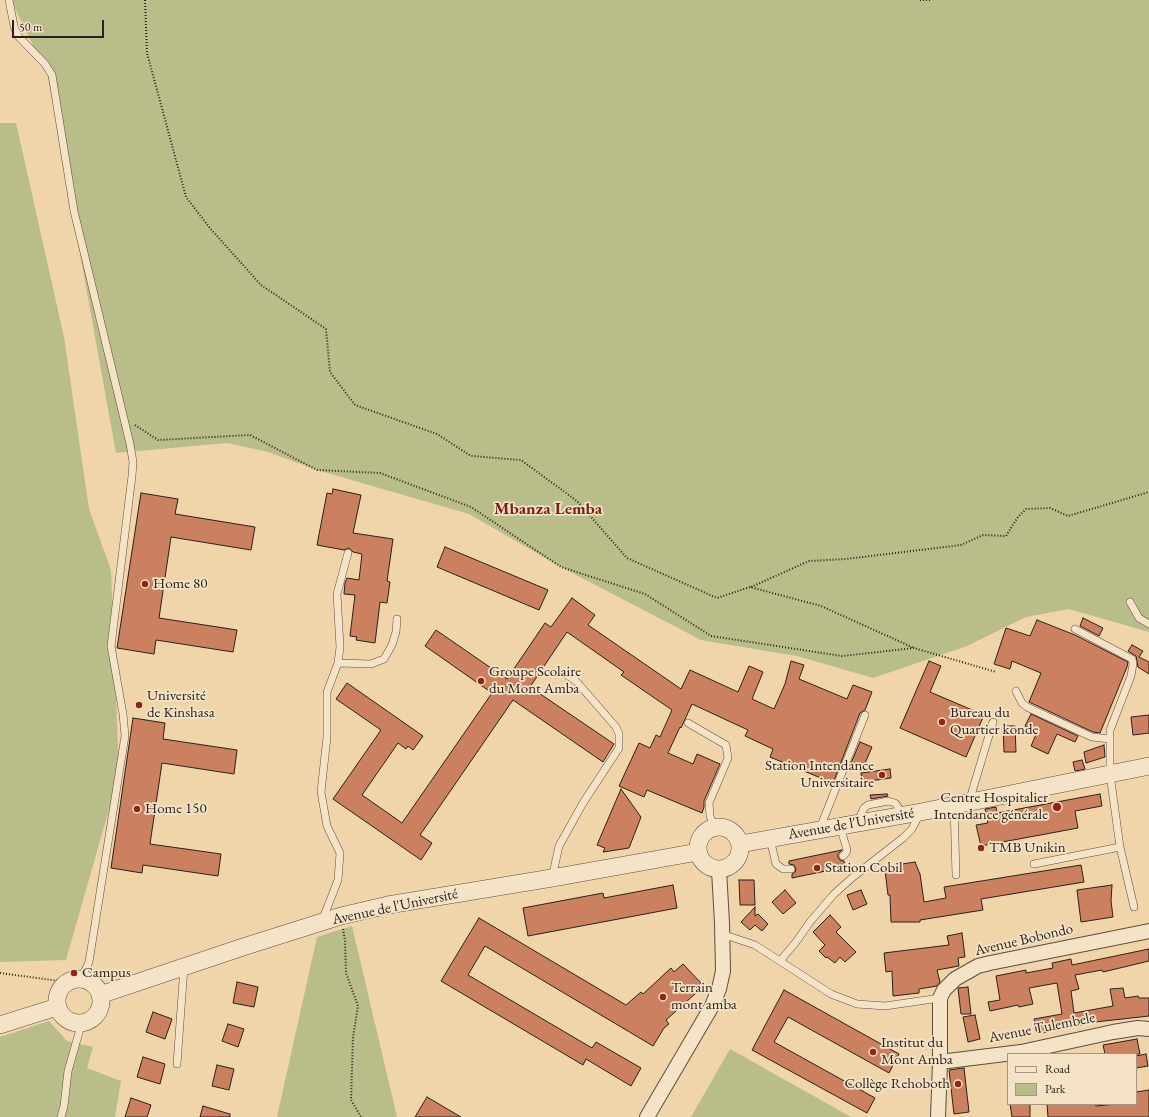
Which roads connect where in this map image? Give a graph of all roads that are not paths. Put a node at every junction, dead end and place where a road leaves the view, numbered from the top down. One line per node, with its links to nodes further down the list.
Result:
1 (9, 0): 37 (lane)
2 (348, 553): 7 (lane)
3 (1130, 602): 5 (lane)
4 (397, 619): 7 (lane)
5 (1149, 624)
6 (1075, 629): 13 (lane)
7 (338, 662): 32 (lane)
8 (567, 675): 30 (lane)
9 (1016, 691): 13 (lane)
10 (865, 715): 20 (lane)
11 (993, 722): 16 (lane)
12 (688, 723): 19 (lane)
13 (1110, 739): 15 (lane)
14 (1149, 766): 15 (street, Avenue de l'Université)
15 (1110, 774): 16 (street, Avenue de l'Université); 23 (lane)
16 (962, 804): 17 (street, Avenue de l'Université); 29 (lane)
17 (913, 814): 18 (street, Avenue de l'Université); 35 (lane)
18 (840, 826): 20 (street, Avenue de l'Université); 25 (lane)
19 (715, 828): 22 (street); 24 (street)
20 (820, 830): 21 (street, Avenue de l'Université)
21 (770, 838): 22 (street, Avenue de l'Université); 27 (lane)
22 (740, 844): 28 (street)
23 (1120, 847): 26 (lane); 31 (lane)
24 (698, 852): 28 (street); 30 (street, Avenue de l'Université)
25 (843, 856)
26 (1034, 864)
27 (790, 869)
28 (718, 870): 34 (street)
29 (956, 875)
30 (552, 878): 32 (street, Avenue de l'Université)
31 (1134, 907)
32 (321, 923): 36 (street, Avenue de l'Université)
33 (1149, 931): 39 (street, Avenue Bobondo)
34 (722, 934): 35 (lane); 49 (street)
35 (780, 961): 39 (lane)
36 (184, 966): 38 (street, Avenue de l'Université); 47 (lane)
37 (74, 980): 38 (street); 40 (street)
38 (100, 995): 41 (street)
39 (940, 998): 46 (street)
40 (57, 1007): 41 (street); 42 (street)
41 (82, 1022): 48 (lane)
42 (0, 1025)
43 (1149, 1029): 44 (street, Avenue Tulembele)
44 (1013, 1053)
45 (1007, 1054): 46 (street, Avenue Tulembele)
46 (940, 1062): 50 (street)
47 (177, 1064)
48 (61, 1117)
49 (647, 1117)
50 (938, 1117)

